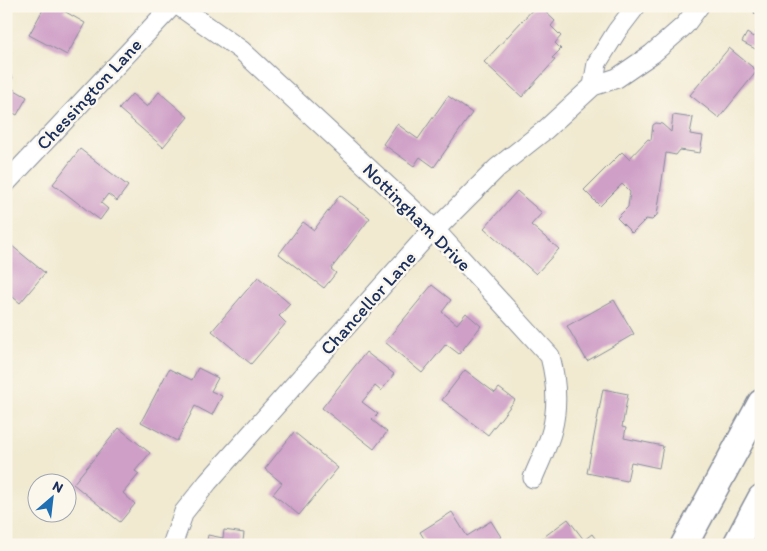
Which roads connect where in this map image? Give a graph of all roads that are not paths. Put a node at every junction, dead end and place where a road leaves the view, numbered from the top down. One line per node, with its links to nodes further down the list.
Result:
1 (172, 6): 6 (street, Chessington Lane)
2 (179, 6): 7 (street, Nottingham Drive)
3 (636, 6): 5 (street)
4 (699, 6): 5 (street, Chancellor Lane)
5 (593, 86): 7 (street, Chancellor Lane)
6 (8, 178)
7 (435, 230): 9 (street, Nottingham Drive); 11 (street, Chancellor Lane)
8 (761, 403): 12 (main road)
9 (533, 478)
10 (761, 498): 13 (main road)
11 (172, 545)
12 (684, 545)
13 (736, 545)

